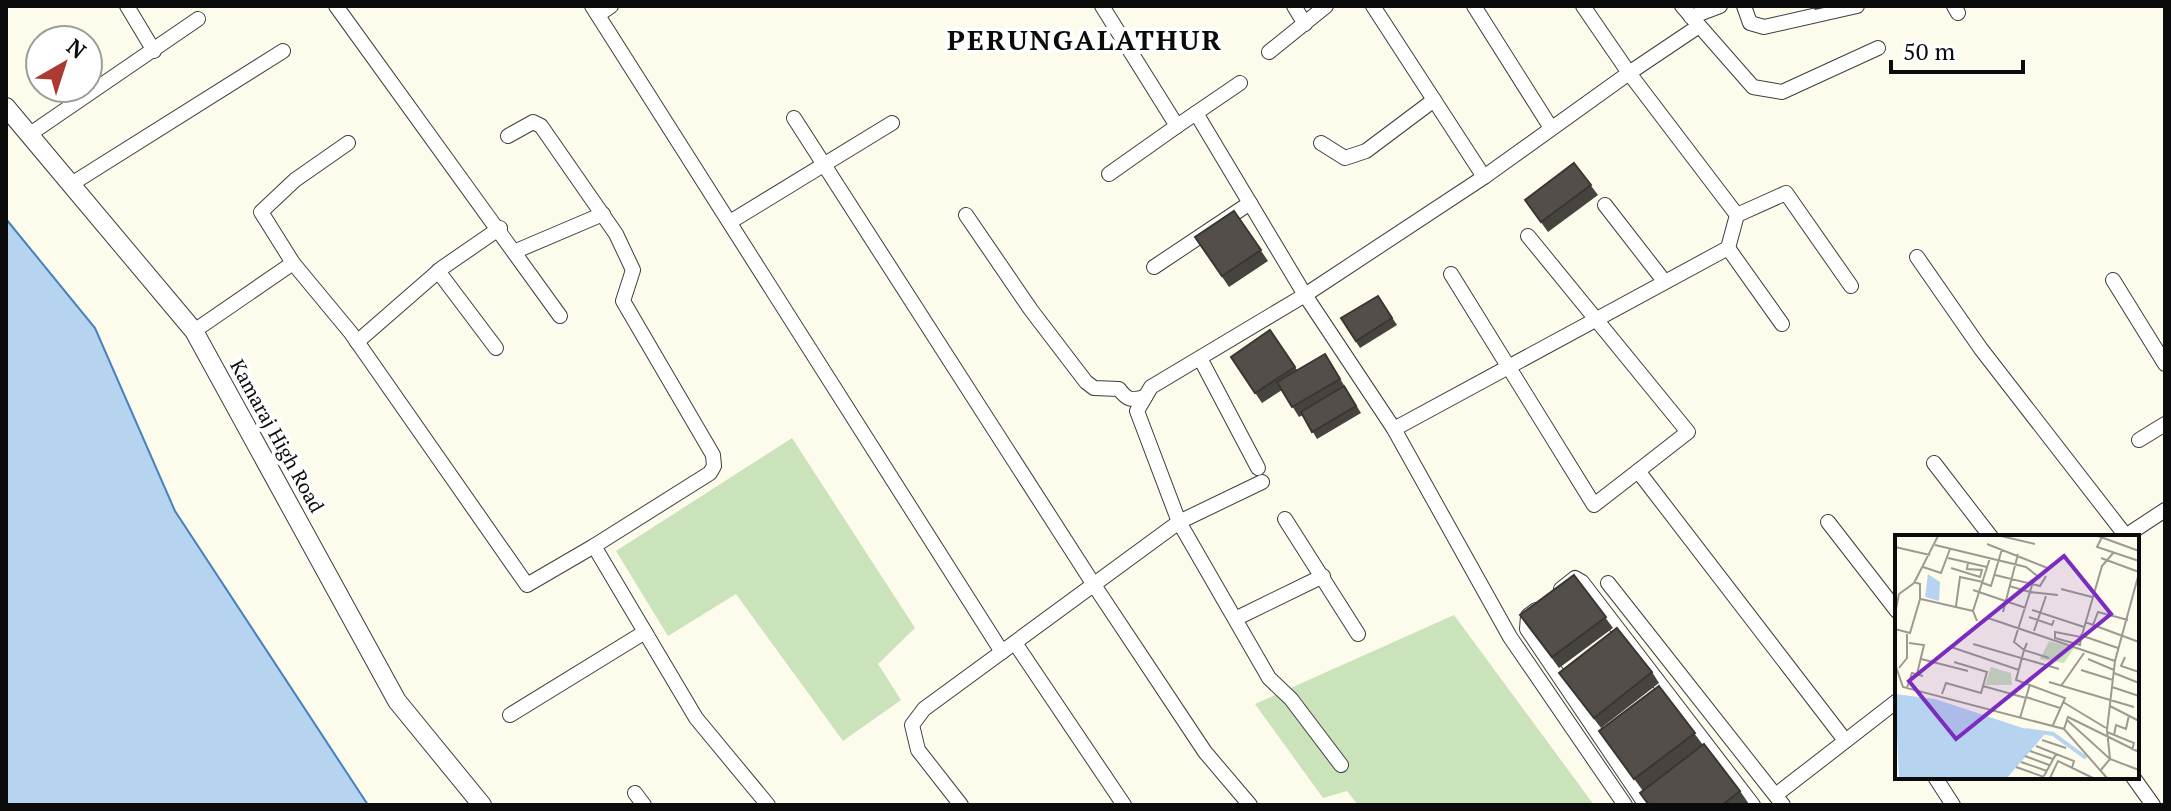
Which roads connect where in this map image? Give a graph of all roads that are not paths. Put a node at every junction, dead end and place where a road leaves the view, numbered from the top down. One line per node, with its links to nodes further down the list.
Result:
1 (127, 6): 19 (street)
2 (336, 6): 45 (street)
3 (611, 6): 13 (street)
4 (1102, 6): 29 (street)
5 (1294, 6): 17 (street)
6 (1326, 6): 17 (street)
7 (1373, 6): 24 (street)
8 (1474, 6): 30 (street)
9 (1583, 6): 22 (street)
10 (1720, 6): 15 (street)
11 (1744, 6): 14 (street)
12 (1857, 6): 14 (street)
13 (595, 11): 44 (street)
14 (1809, 11)
15 (1690, 16): 18 (street); 22 (street)
16 (198, 19): 19 (street)
17 (1305, 24): 21 (street)
18 (1878, 48)
19 (154, 51): 31 (street)
20 (283, 51): 38 (street)
21 (1269, 52)
22 (1629, 73): 30 (street); 43 (street)
23 (1240, 83): 26 (street)
24 (1434, 100): 34 (street); 37 (street)
25 (6, 107): 31 (street, Kamaraj High Road)
26 (1196, 113): 29 (street); 39 (street)
27 (794, 118): 35 (street)
28 (892, 123): 35 (street)
29 (1177, 126): 36 (street)
30 (1551, 128): 37 (street)
31 (30, 134): 38 (street, Kamaraj High Road)
32 (508, 136): 41 (street)
33 (348, 143): 50 (street)
34 (1321, 143)
35 (825, 166): 44 (street); 83 (street)
36 (1109, 174)
37 (1484, 177): 57 (street)
38 (73, 183): 61 (street, Kamaraj High Road)
39 (1250, 203): 51 (street); 57 (street)
40 (1605, 205): 55 (street)
41 (603, 214): 48 (street); 80 (street)
42 (966, 215): 67 (street)
43 (1737, 215): 47 (street); 56 (street)
44 (730, 222): 88 (street)
45 (500, 228): 48 (street); 52 (street)
46 (1528, 236): 59 (street)
47 (1728, 248): 55 (street); 60 (street)
48 (516, 251): 58 (street)
49 (1917, 257): 78 (street)
50 (293, 263): 61 (street); 62 (street)
51 (1154, 267)
52 (438, 271): 62 (street); 63 (street)
53 (1451, 274): 66 (street)
54 (2113, 280): 65 (street)
55 (1664, 281): 59 (street)
56 (1851, 286)
57 (1305, 295): 64 (street); 69 (street)
58 (560, 316)
59 (1596, 317): 66 (street); 72 (street)
60 (1782, 324)
61 (194, 331): 102 (street, Kamaraj High Road)
62 (357, 342): 80 (street)
63 (496, 348)
64 (1200, 358): 67 (street); 75 (street)
65 (2165, 364)
66 (1507, 365): 69 (street); 72 (street)
67 (1145, 397): 75 (street)
68 (2165, 424): 70 (street)
69 (1394, 429): 90 (street)
70 (2139, 440)
71 (1934, 463): 77 (street)
72 (1638, 471): 94 (street)
73 (2165, 510): 79 (street)
74 (1285, 519): 81 (street)
75 (1179, 522): 83 (street); 85 (street)
76 (1828, 522): 84 (street)
77 (1989, 535)
78 (2124, 535)
79 (2127, 535)
80 (594, 546): 86 (street)
81 (1323, 576): 85 (street); 87 (street)
82 (1608, 583): 93 (street)
83 (1094, 585): 88 (street); 106 (street)
84 (1895, 608)
85 (1237, 618): 97 (street)
86 (645, 632): 92 (street); 103 (street)
87 (1358, 634)
88 (1009, 647): 104 (street); 105 (street)
89 (1565, 670): 90 (street); 95 (street); 101 (street)
90 (1542, 684): 107 (street)
91 (1895, 706): 94 (street)
92 (510, 715)
93 (1729, 735): 95 (street); 100 (street)
94 (1844, 739): 100 (street)
95 (1712, 750): 96 (street); 108 (street)
96 (1698, 761)
97 (1341, 765)
98 (1937, 779): 109 (street)
99 (2134, 779): 110 (street)
100 (1780, 800)
101 (1647, 802)
102 (482, 805)
103 (768, 805)
104 (961, 805)
105 (1124, 805)
106 (1250, 805)
107 (1625, 805)
108 (1753, 805)
109 (1953, 805)
110 (2153, 805)

